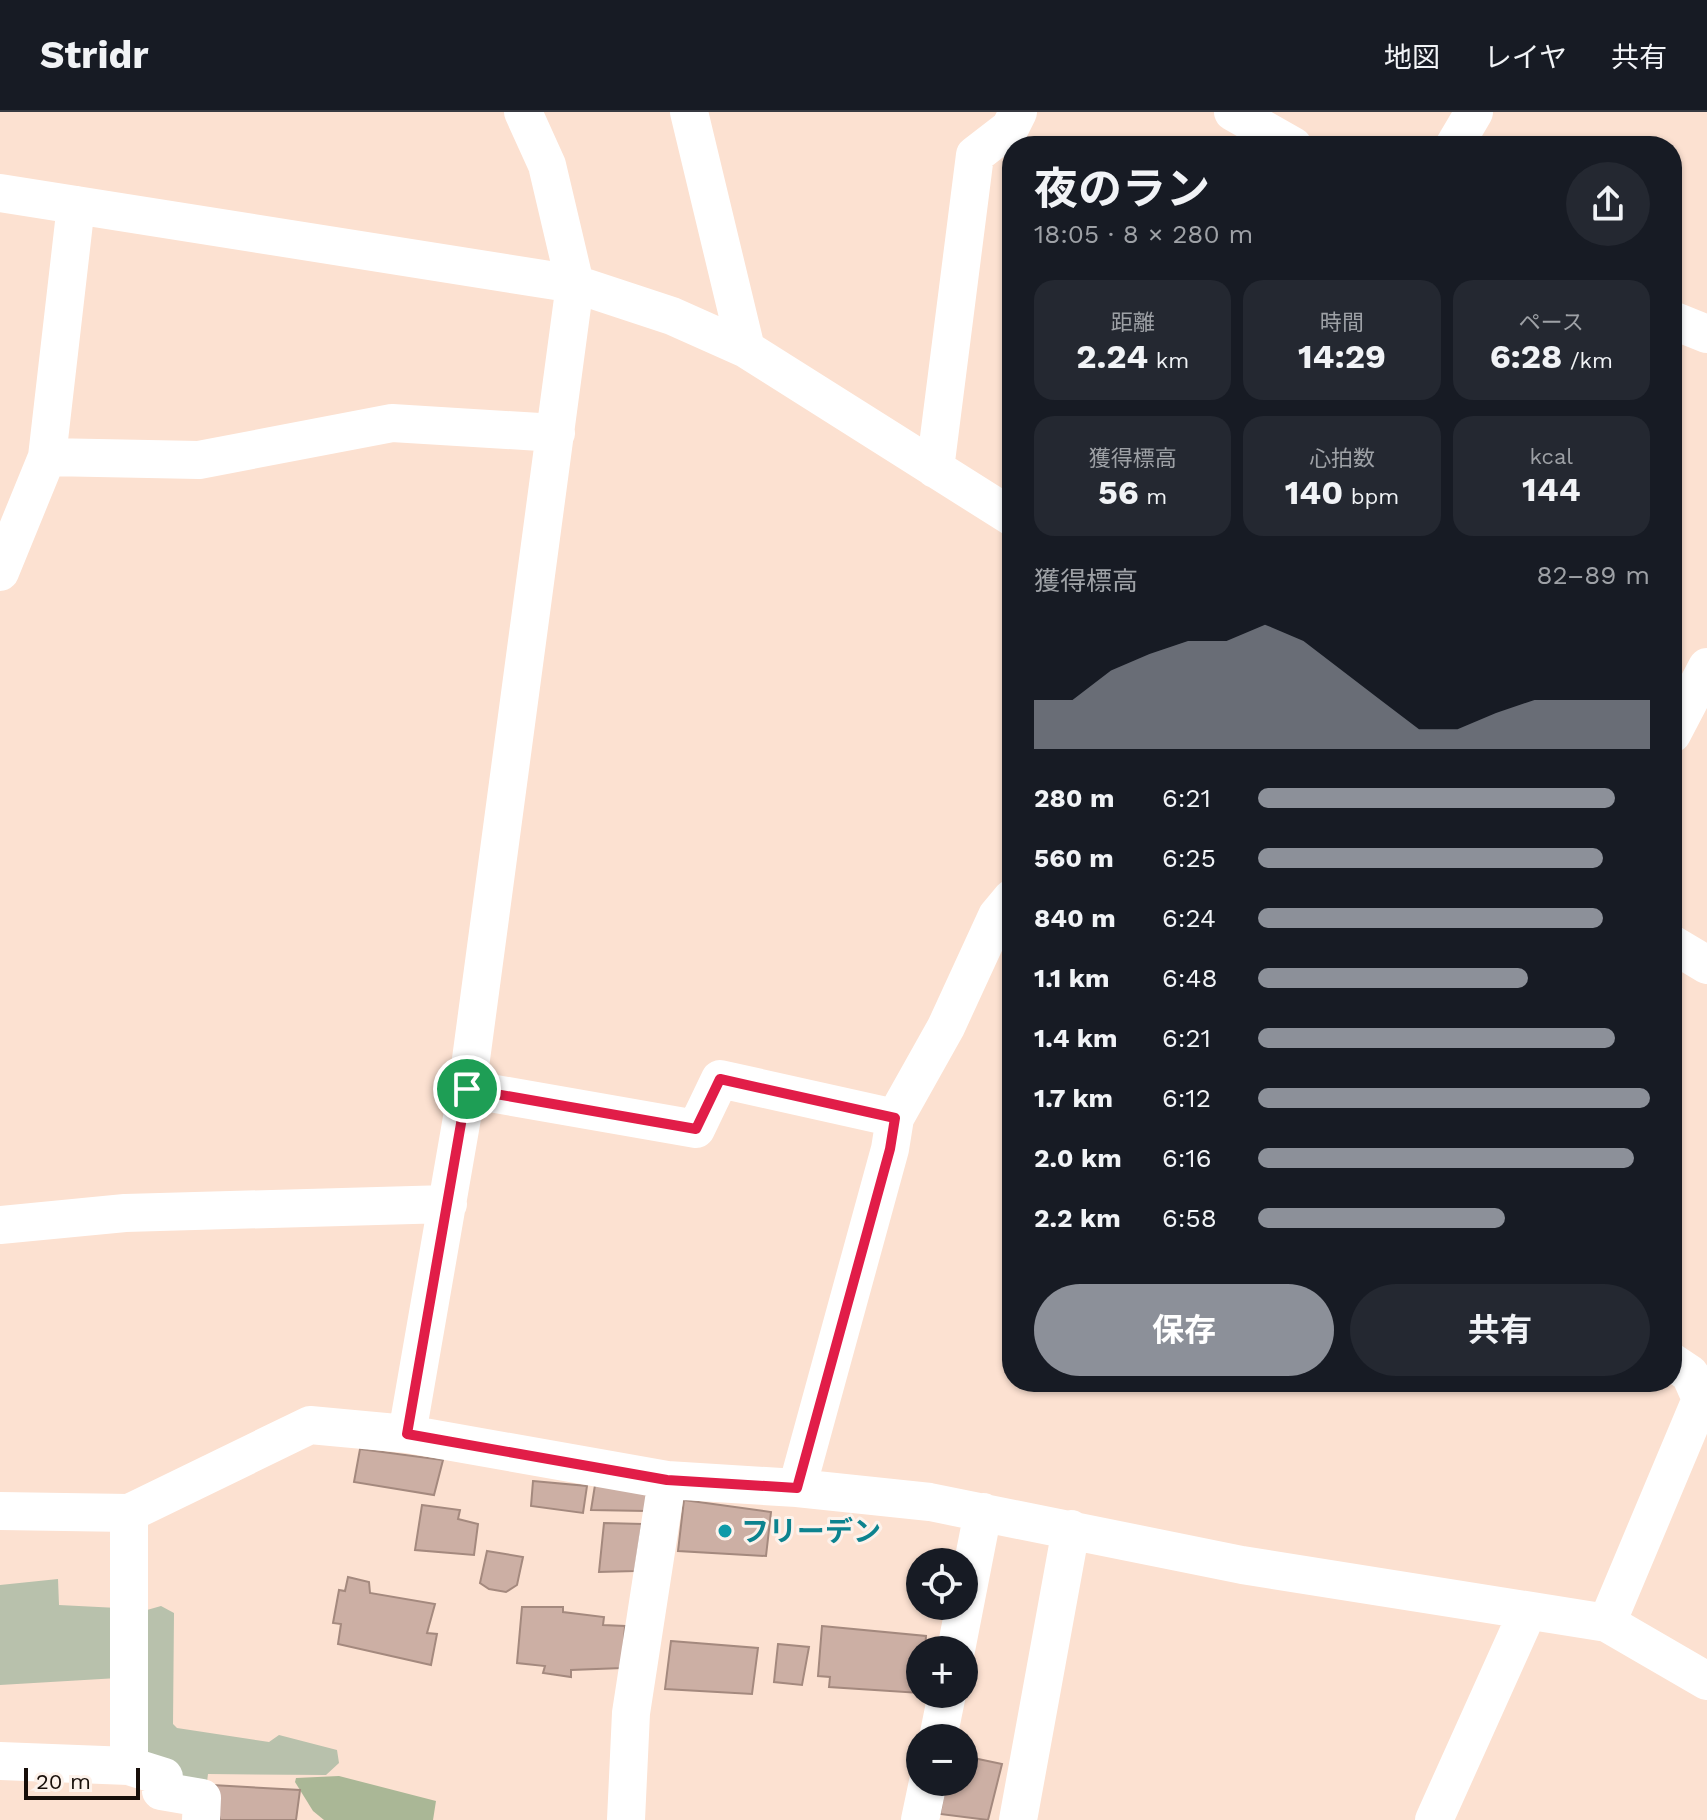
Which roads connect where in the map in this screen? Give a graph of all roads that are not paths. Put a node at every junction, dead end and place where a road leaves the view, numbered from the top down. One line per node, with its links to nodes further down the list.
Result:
1 (523, 112): 10 (street)
2 (689, 112): 13 (street)
3 (1018, 112): 16 (street)
4 (1233, 112): 6 (street)
5 (1474, 112): 7 (street)
6 (1275, 136)
7 (1460, 136)
8 (0, 193): 9 (street)
9 (76, 205): 10 (street); 15 (street)
10 (575, 284): 13 (street); 14 (street)
11 (1682, 324): 12 (street)
12 (1707, 334)
13 (746, 349): 16 (street)
14 (556, 433): 15 (street); 24 (street)
15 (47, 457): 18 (street)
16 (935, 469): 17 (street)
17 (1002, 511)
18 (0, 572)
19 (1707, 667): 20 (street)
20 (1682, 715)
21 (1002, 910): 25 (street)
22 (1682, 950): 23 (street)
23 (1707, 965)
24 (467, 1089): 25 (street); 26 (street)
25 (895, 1118): 31 (street)
26 (448, 1204): 27 (street); 29 (street)
27 (0, 1225)
28 (1691, 1373): 37 (street)
29 (407, 1434): 30 (street); 34 (street)
30 (667, 1480): 31 (street); 44 (street)
31 (797, 1488): 33 (street)
32 (0, 1511): 34 (street)
33 (983, 1512): 35 (street); 38 (street)
34 (129, 1513): 41 (street)
35 (1071, 1529): 36 (street); 46 (street)
36 (1528, 1611): 37 (street); 47 (street)
37 (1607, 1623): 39 (street)
38 (959, 1636)
39 (1707, 1681)
40 (0, 1761): 41 (street)
41 (129, 1766): 43 (street)
42 (925, 1796): 45 (street)
43 (201, 1820)
44 (626, 1820)
45 (920, 1820)
46 (1018, 1820)
47 (1434, 1820)

